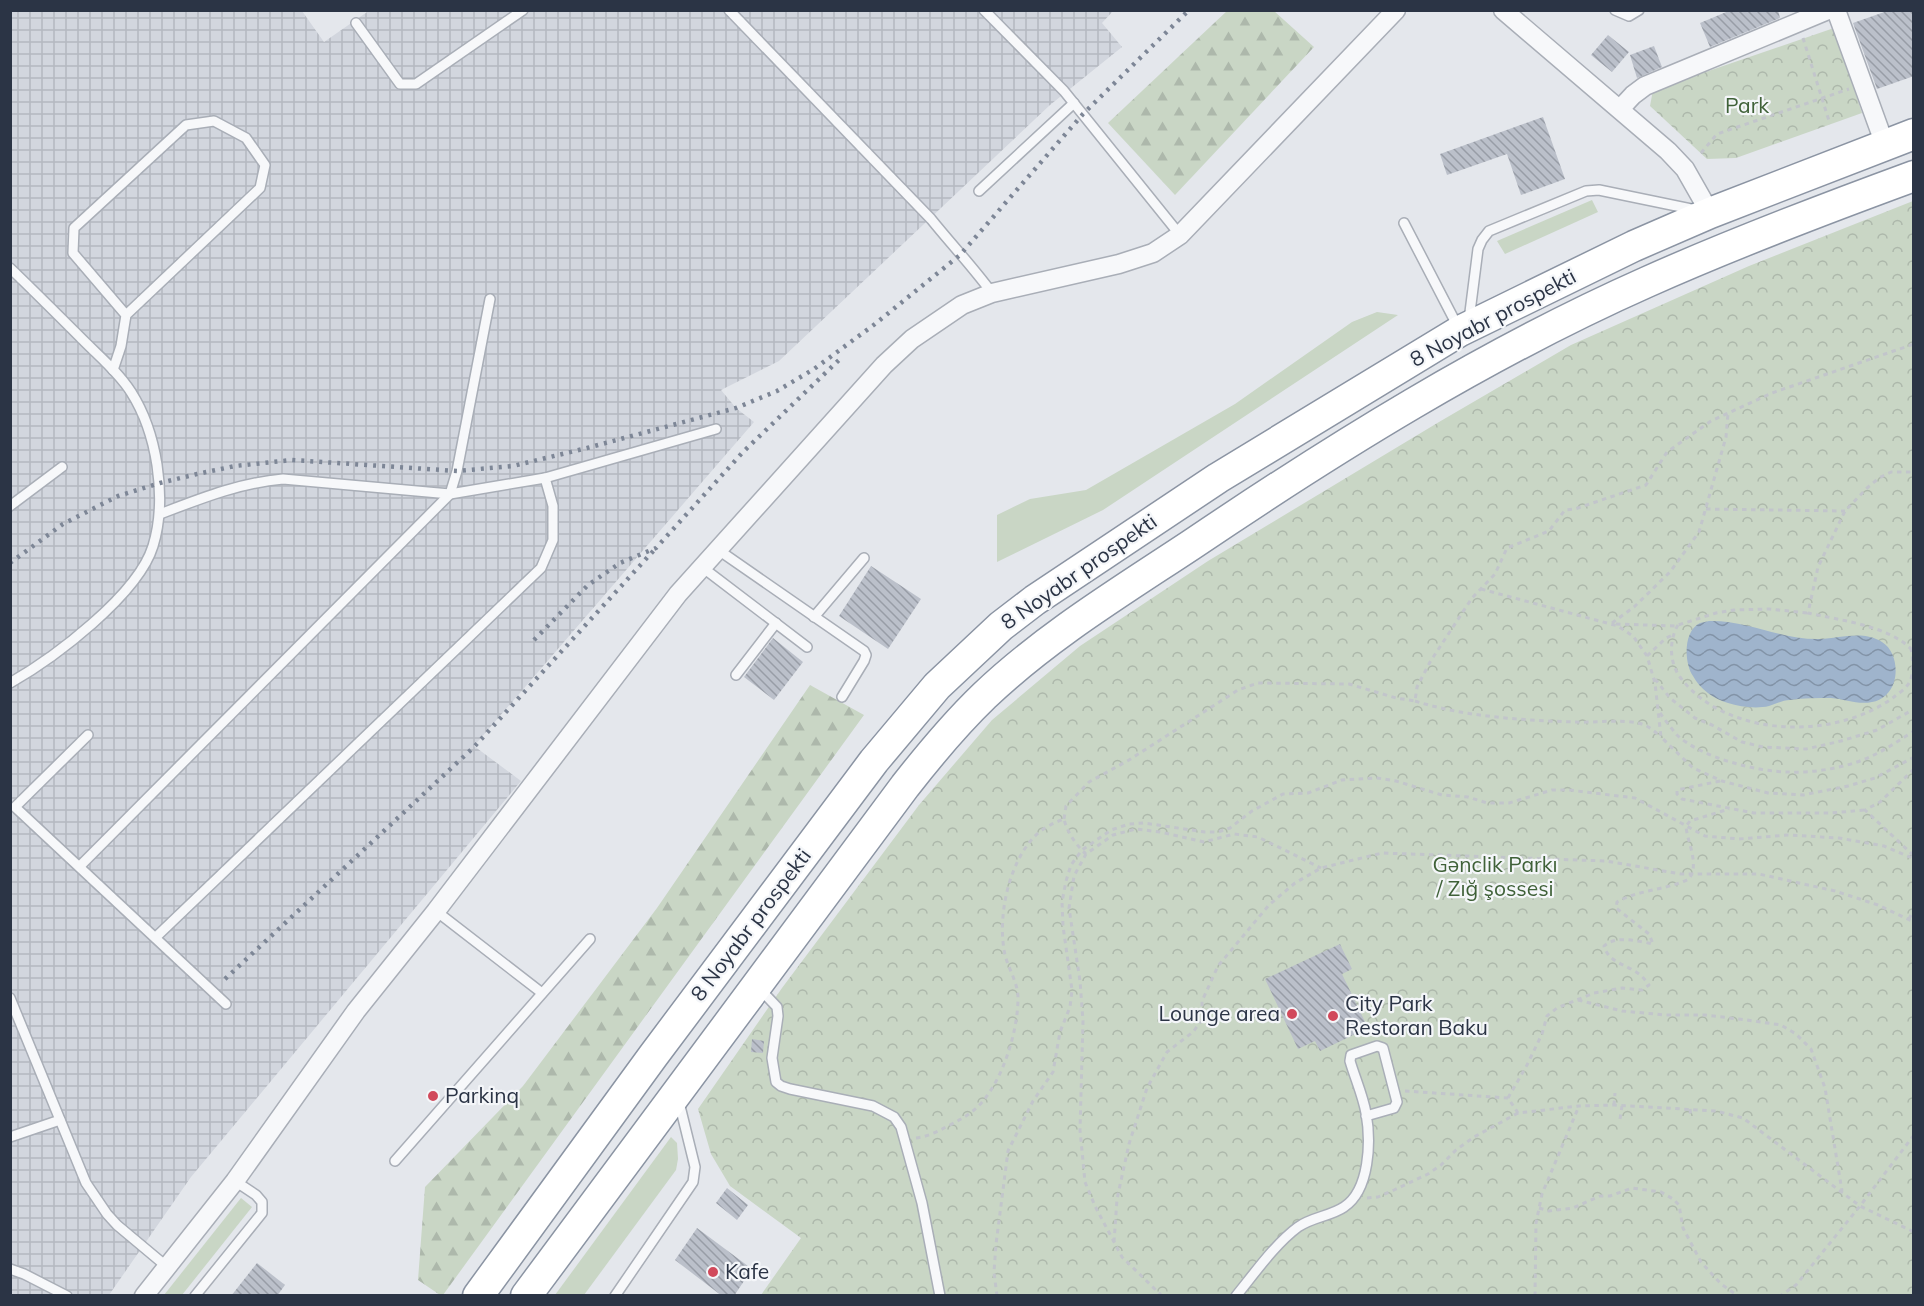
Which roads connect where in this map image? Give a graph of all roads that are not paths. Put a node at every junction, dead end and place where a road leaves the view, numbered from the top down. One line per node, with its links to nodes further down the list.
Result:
1 (523, 10): 10 (lane)
2 (729, 10): 21 (lane)
3 (984, 10): 11 (lane)
4 (1396, 10): 19 (street)
5 (1503, 10): 12 (street)
6 (1616, 10): 7 (lane)
7 (1639, 10)
8 (1828, 10): 12 (street)
9 (1836, 10): 14 (street)
10 (357, 23)
11 (1074, 103): 16 (lane); 19 (lane)
12 (1620, 109): 17 (street)
13 (1914, 134): 14 (highway, 8 Noyabr prospekti)
14 (1885, 145): 17 (highway, 8 Noyabr prospekti)
15 (1914, 176): 46 (highway, 8 Noyabr prospekti)
16 (979, 191)
17 (1710, 213): 24 (highway, 8 Noyabr prospekti); 24 (lane)
18 (1404, 223): 24 (lane)
19 (1180, 235): 21 (street)
20 (10, 268): 25 (lane)
21 (992, 292): 32 (street)
22 (490, 299): 29 (lane)
23 (126, 315): 23 (lane); 25 (lane)
24 (1464, 329): 61 (highway, 8 Noyabr prospekti)
25 (113, 370): 31 (lane)
26 (716, 429): 28 (lane)
27 (62, 467): 30 (lane)
28 (545, 478): 29 (lane); 44 (lane)
29 (450, 494): 31 (lane); 42 (lane)
30 (10, 506)
31 (160, 514): 39 (lane)
32 (717, 549): 34 (street); 35 (lane)
33 (864, 558): 35 (lane)
34 (702, 567): 36 (lane); 43 (street)
35 (814, 617): 40 (lane)
36 (776, 623): 37 (lane); 38 (lane)
37 (807, 647)
38 (736, 675)
39 (10, 683)
40 (842, 697)
41 (88, 735): 42 (lane)
42 (80, 866): 44 (lane)
43 (436, 911): 47 (lane); 55 (street)
44 (156, 937): 49 (lane)
45 (590, 939): 47 (lane)
46 (757, 986): 50 (highway, 8 Noyabr prospekti); 64 (lane)
47 (542, 993): 54 (lane)
48 (10, 998): 52 (lane)
49 (226, 1004)
50 (676, 1091): 62 (highway, 8 Noyabr prospekti); 63 (lane)
51 (1366, 1116): 51 (lane); 65 (lane)
52 (60, 1120): 53 (lane); 56 (lane)
53 (10, 1137)
54 (395, 1161)
55 (235, 1181): 56 (street); 60 (lane)
56 (166, 1266): 59 (street)
57 (10, 1269): 58 (lane)
58 (67, 1296)
59 (144, 1296)
60 (195, 1296)
61 (478, 1296)
62 (526, 1296)
63 (615, 1296)
64 (940, 1296)
65 (1236, 1296)

